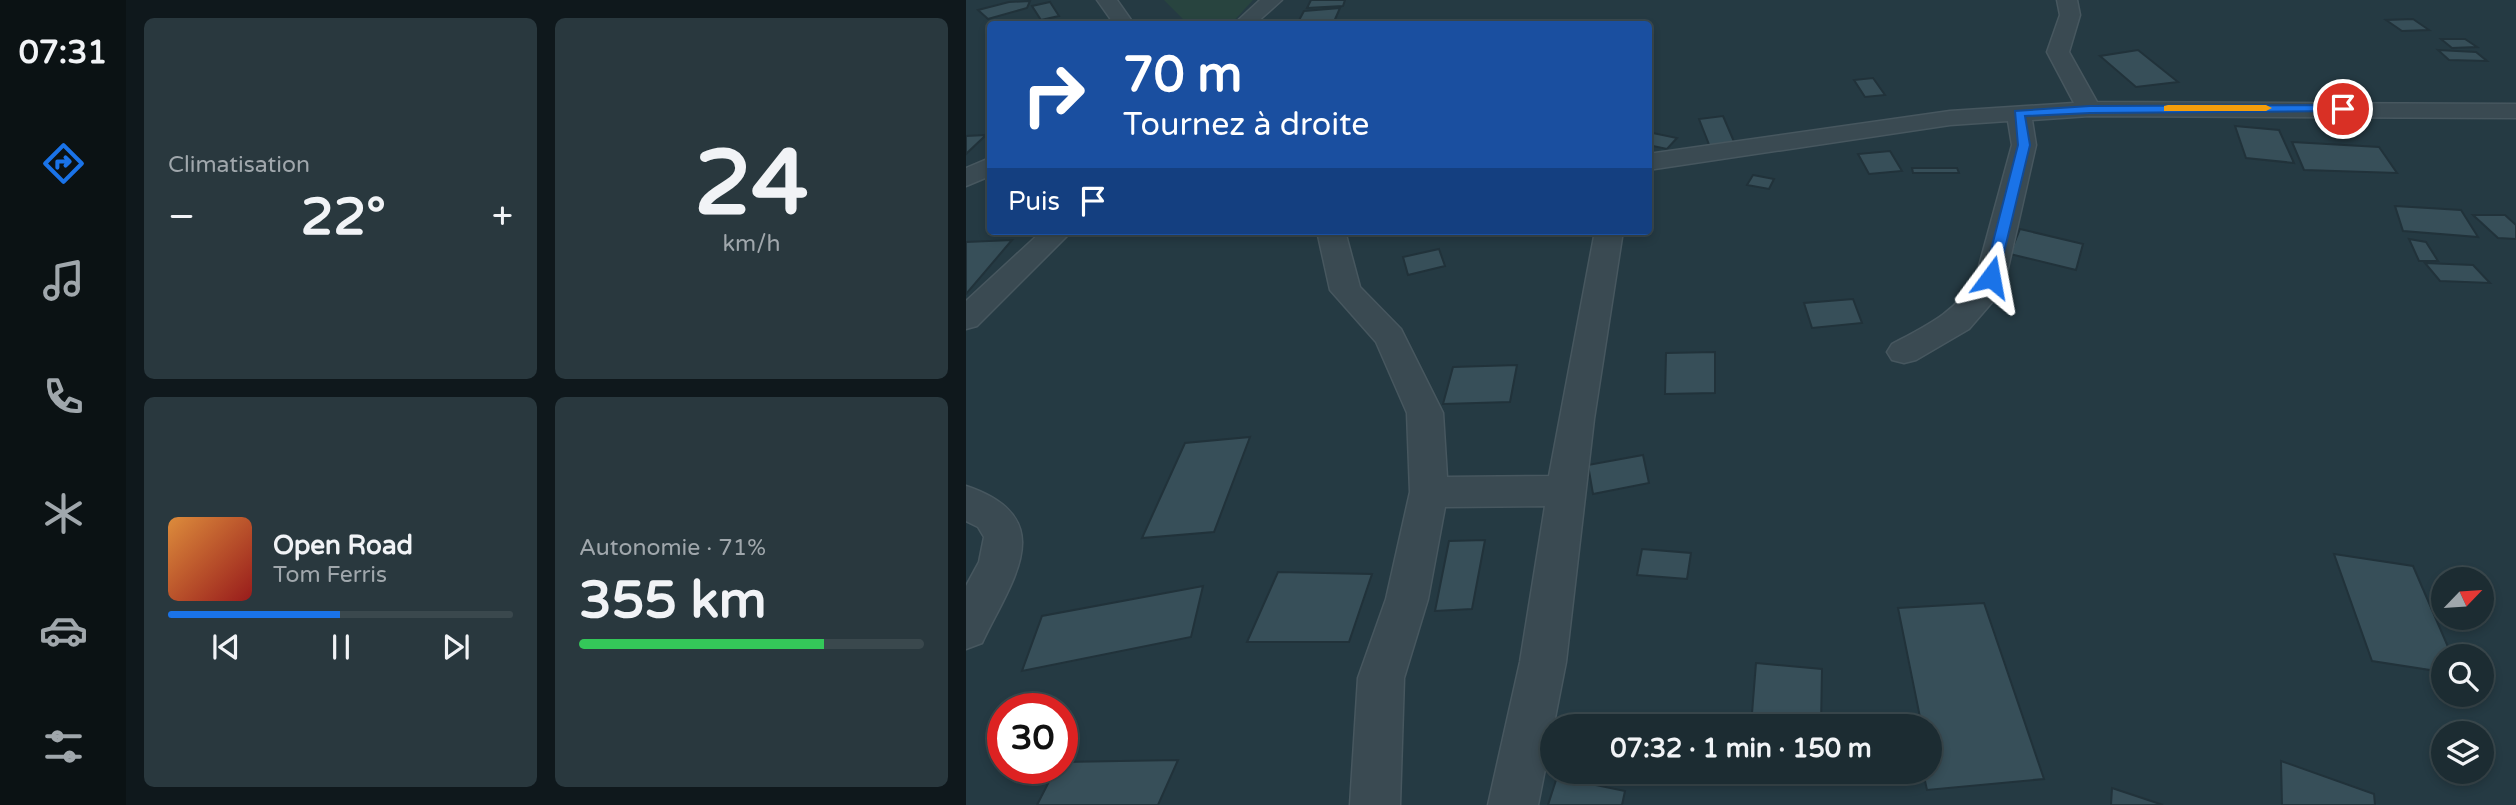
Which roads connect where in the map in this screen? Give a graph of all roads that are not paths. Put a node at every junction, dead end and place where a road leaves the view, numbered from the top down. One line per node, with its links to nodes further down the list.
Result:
1 (1107, 0): 4 (street)
2 (1272, 0): 5 (street)
3 (2067, 0): 6 (street)
4 (1122, 21)
5 (1248, 21)
6 (2090, 109): 7 (street); 8 (street)
7 (2516, 111)
8 (2019, 114): 9 (street); 16 (street)
9 (1652, 161)
10 (987, 168): 11 (street)
11 (966, 178)
12 (1054, 235): 15 (street)
13 (1332, 235): 18 (street)
14 (1608, 235): 17 (street)
15 (966, 319)
16 (1904, 352)
17 (1566, 491): 18 (street); 22 (street)
18 (1429, 492): 21 (street)
19 (966, 502): 20 (street)
20 (966, 629)
21 (1374, 805)
22 (1514, 805)

